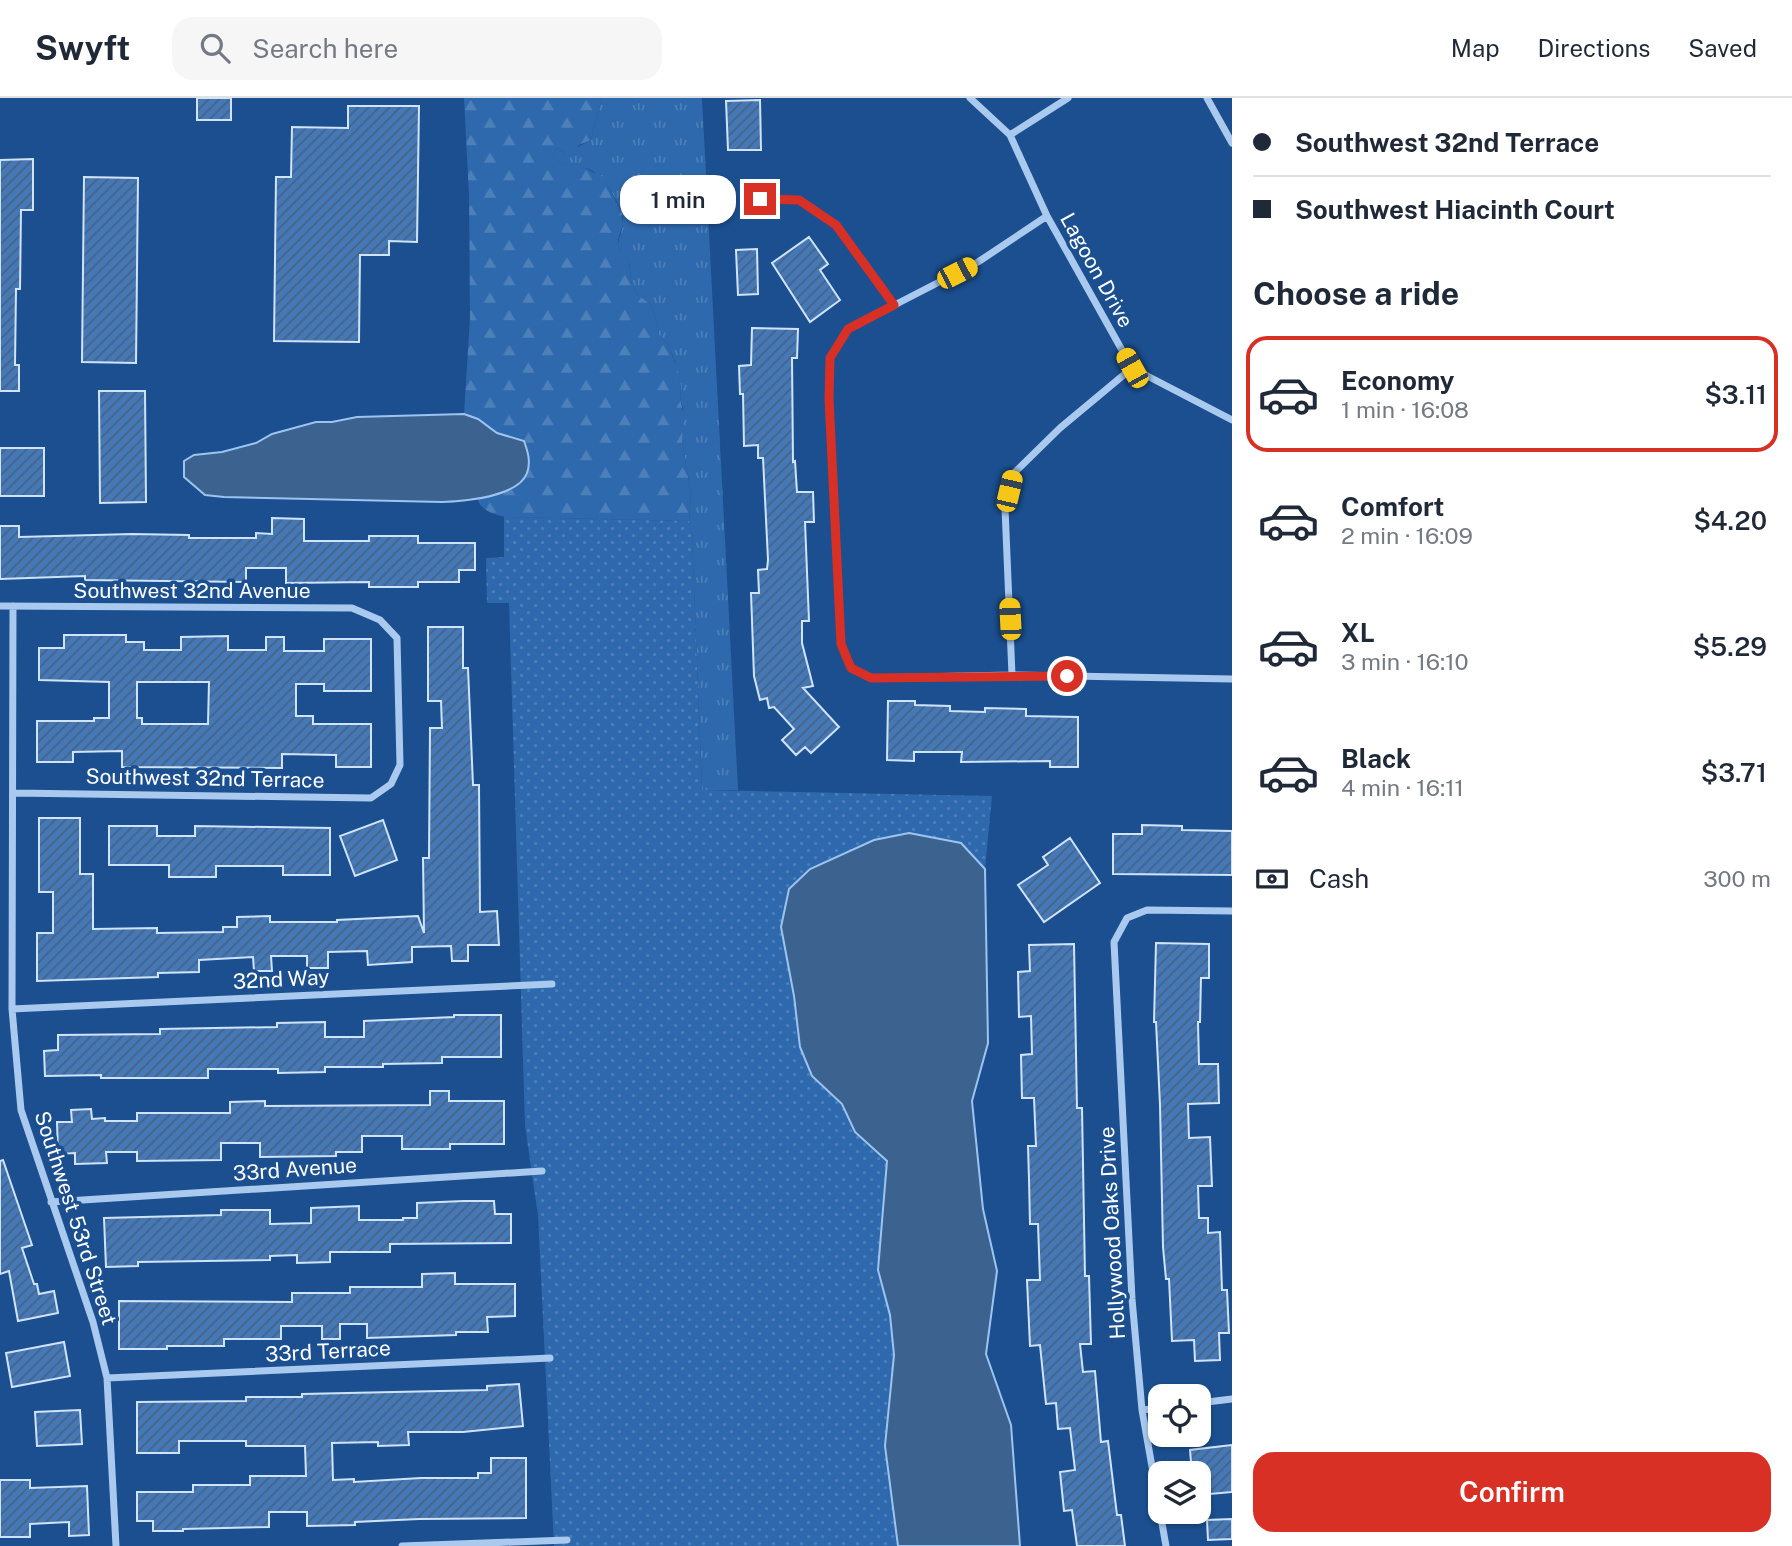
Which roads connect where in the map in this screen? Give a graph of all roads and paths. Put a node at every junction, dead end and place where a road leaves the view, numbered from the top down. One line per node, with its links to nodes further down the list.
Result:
1 (970, 98): 4 (street, Lagoon Drive)
2 (1068, 98): 4 (street)
3 (1206, 98): 5 (street)
4 (1010, 135): 7 (street, Lagoon Drive)
5 (1232, 143)
6 (760, 199): 8 (street)
7 (1047, 216): 8 (street); 9 (street, Lagoon Drive)
8 (894, 305): 13 (street)
9 (1132, 368): 10 (street); 13 (street)
10 (1232, 420)
11 (0, 606): 12 (street, Southwest 32nd Avenue)
12 (13, 606): 15 (street, Southwest 32nd Avenue); 16 (street, Southwest 53rd Street)
13 (1012, 675): 14 (street)
14 (1232, 679)
15 (391, 784): 16 (street, Southwest 32nd Terrace)
16 (14, 793): 19 (street, Southwest 53rd Street)
17 (1232, 911): 27 (street, Hollywood Oaks Drive)
18 (552, 984): 19 (street, 32nd Way)
19 (12, 1009): 21 (street, Southwest 53rd Street)
20 (542, 1171): 21 (street, 33rd Avenue)
21 (51, 1202): 23 (street, Southwest 53rd Street)
22 (550, 1358): 23 (street, 33rd Terrace)
23 (107, 1378): 29 (street, Southwest 53rd Street)
24 (1232, 1399): 25 (street)
25 (1211, 1402)
26 (1148, 1409): 27 (street)
27 (1142, 1410): 31 (street, Hollywood Oaks Drive)
28 (567, 1540): 30 (street)
29 (116, 1546)
30 (402, 1546)
31 (1166, 1546)

